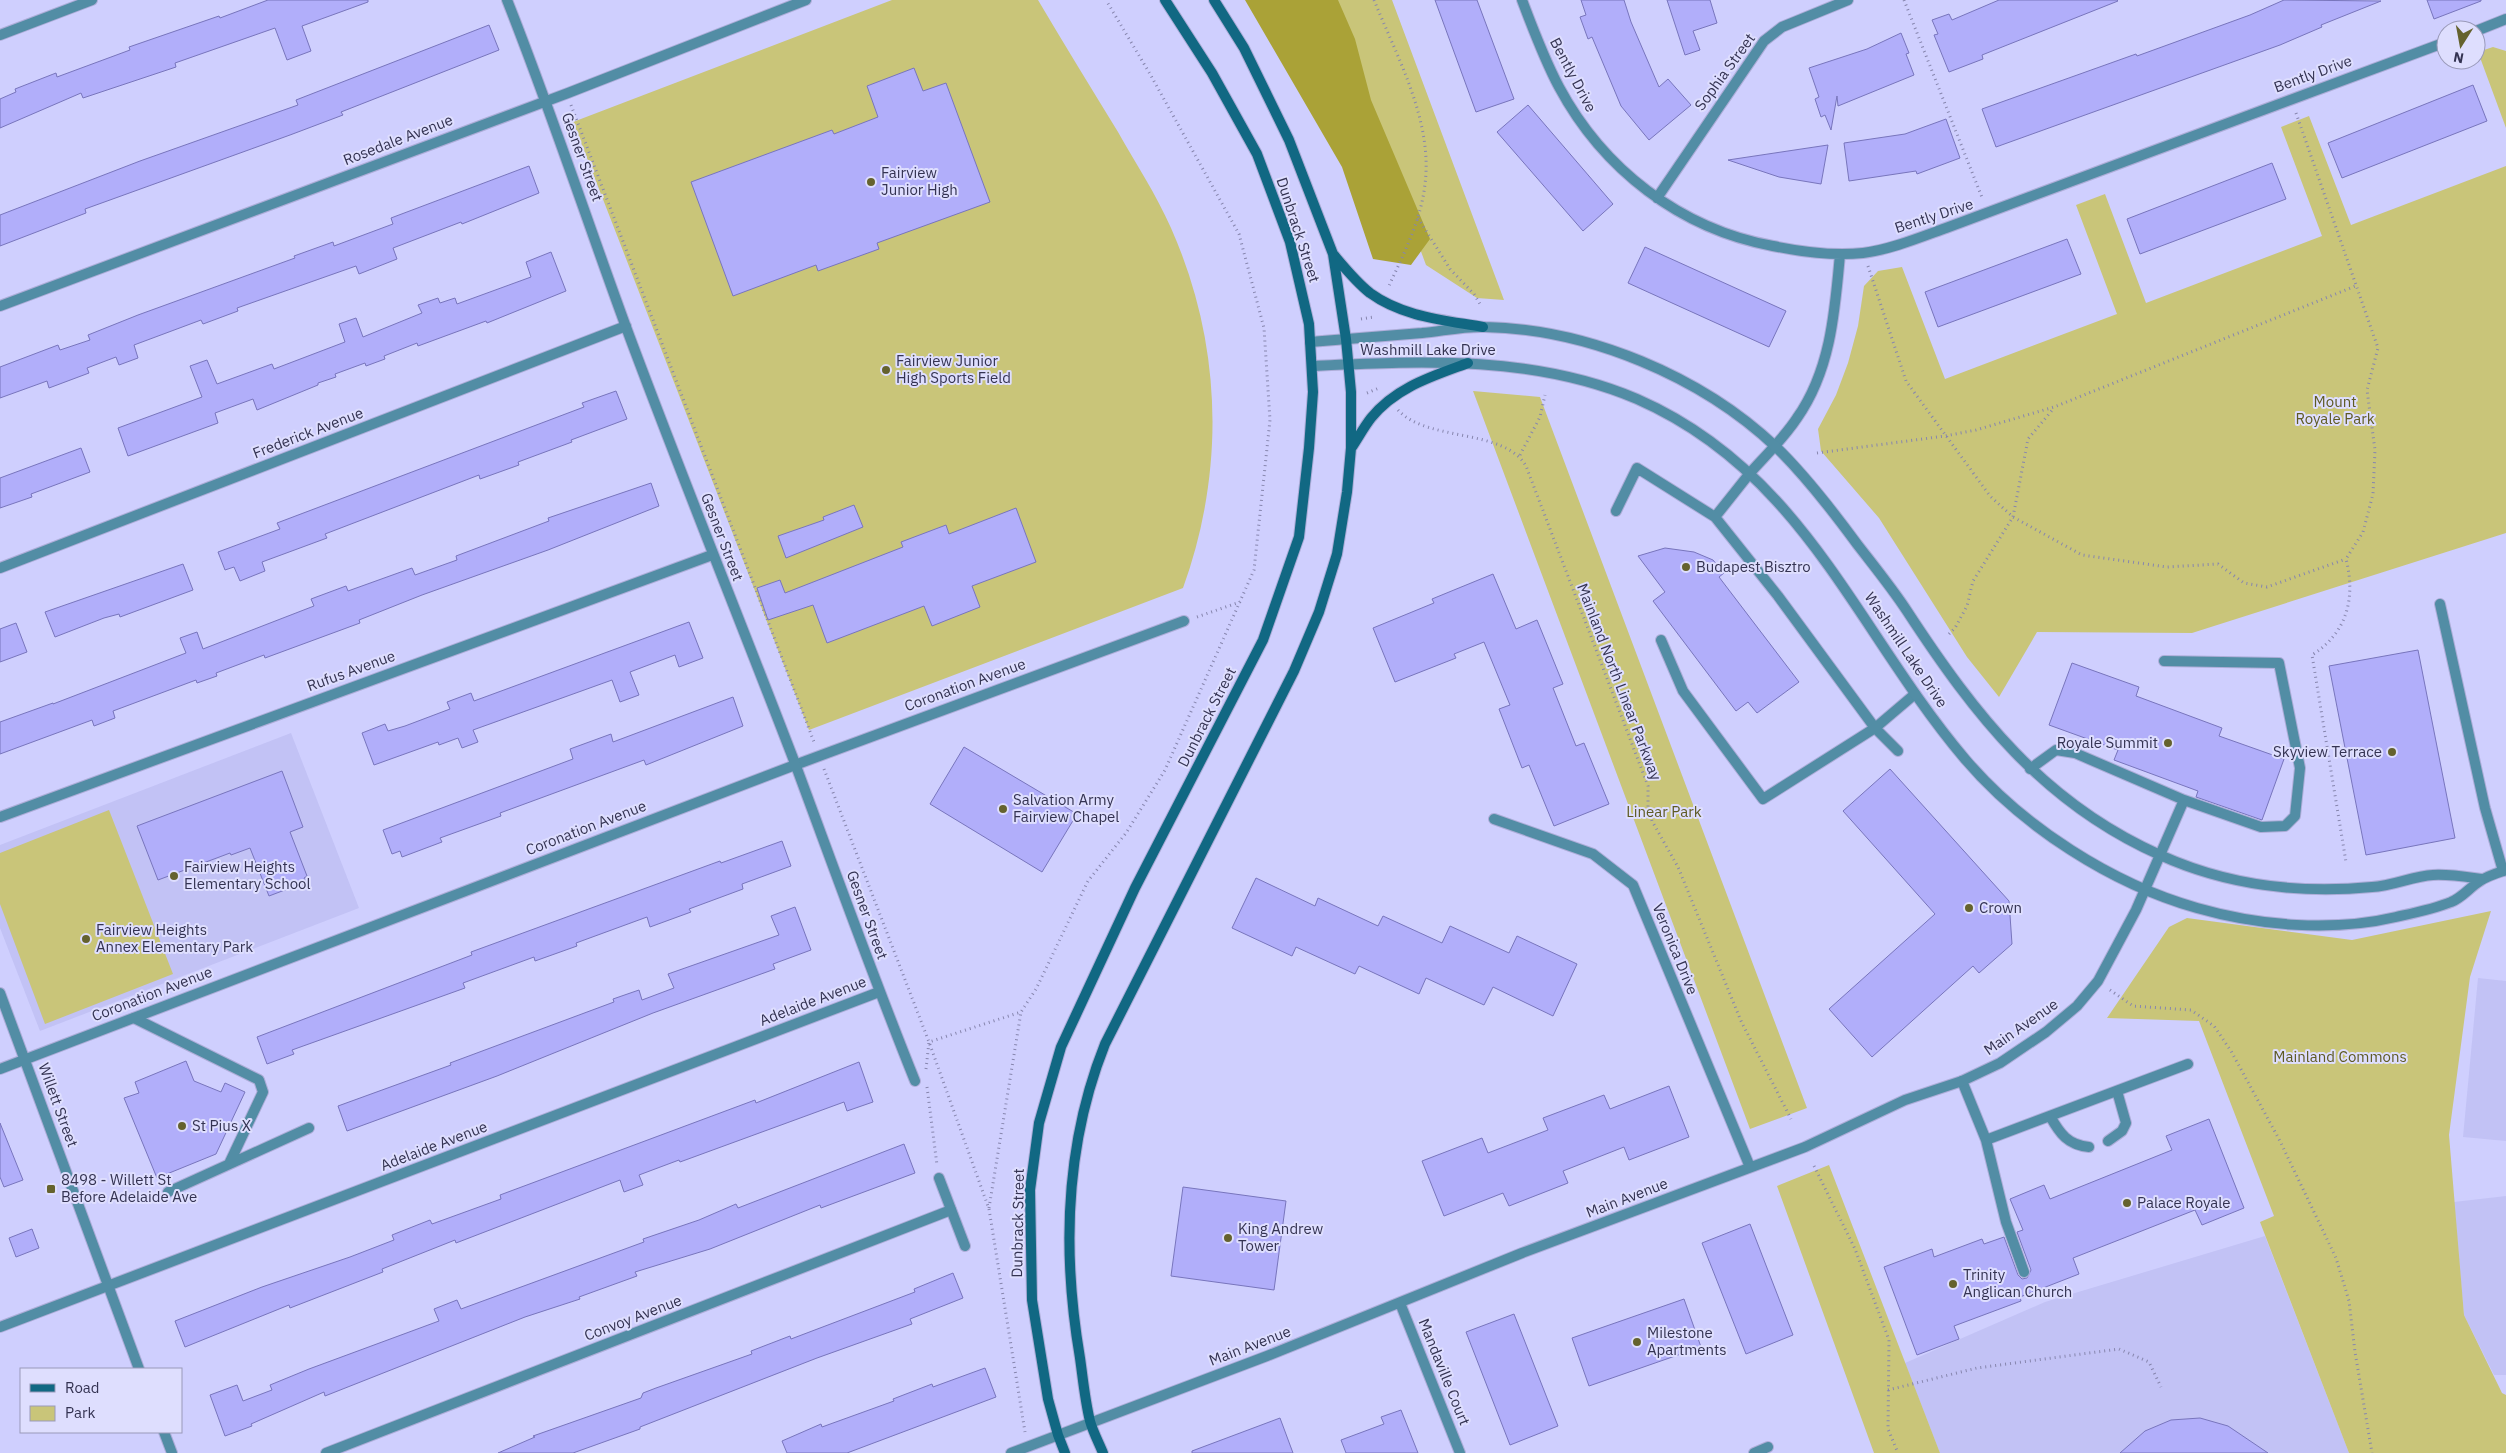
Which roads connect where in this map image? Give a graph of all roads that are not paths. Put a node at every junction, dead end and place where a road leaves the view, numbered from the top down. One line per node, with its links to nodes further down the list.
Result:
1 (92, 0): 10 (street)
2 (507, 0): 12 (street, Gesner Street)
3 (806, 0): 12 (street, Rosedale Avenue)
4 (1166, 0): 20 (main road, Dunbrack Street)
5 (1214, 0): 14 (main road, Dunbrack Street)
6 (1522, 0): 13 (street, Bently Drive)
7 (1848, 0): 13 (street, Sophia Street)
8 (2506, 19): 9 (street)
9 (2486, 27)
10 (0, 35)
11 (2436, 46): 15 (street, Bently Drive)
12 (546, 100): 16 (street, Rosedale Avenue); 17 (street, Gesner Street)
13 (1657, 198): 15 (street, Bently Drive)
14 (1332, 254): 18 (main road); 19 (main road, Dunbrack Street)
15 (1840, 254): 24 (street)
16 (0, 306)
17 (626, 326): 29 (street, Gesner Street); 30 (street, Frederick Avenue)
18 (1483, 327): 19 (street, Washmill Lake Drive); 24 (street, Washmill Lake Drive)
19 (1346, 339): 20 (street, Washmill Lake Drive); 22 (main road, Dunbrack Street)
20 (1310, 342): 23 (main road, Dunbrack Street)
21 (1468, 363): 22 (street, Washmill Lake Drive); 25 (main road); 26 (street, Washmill Lake Drive)
22 (1349, 365): 23 (street, Washmill Lake Drive); 25 (main road, Dunbrack Street)
23 (1312, 366): 74 (main road, Dunbrack Street)
24 (1775, 446): 26 (street); 39 (street, Washmill Lake Drive)
25 (1351, 448): 72 (main road, Dunbrack Street)
26 (1750, 473): 28 (street); 35 (street, Washmill Lake Drive)
27 (1616, 511): 28 (street)
28 (1715, 517): 36 (street)
29 (712, 555): 38 (street, Gesner Street); 41 (street, Rufus Avenue)
30 (0, 568)
31 (2440, 604): 44 (street)
32 (1184, 621): 38 (street, Coronation Avenue)
33 (1661, 640): 36 (street)
34 (2164, 661): 40 (street)
35 (1915, 694): 36 (street); 46 (street, Washmill Lake Drive)
36 (1875, 728): 37 (street)
37 (1898, 751)
38 (795, 765): 47 (street, Gesner Street); 49 (street, Coronation Avenue)
39 (2030, 769): 40 (street); 43 (street, Washmill Lake Drive)
40 (2184, 800): 43 (street, Main Avenue)
41 (0, 816)
42 (1494, 819): 62 (street, Veronica Drive)
43 (2160, 855): 45 (street, Washmill Lake Drive); 46 (street, Main Avenue)
44 (2505, 871): 45 (street, Washmill Lake Drive)
45 (2482, 878): 46 (street, Washmill Lake Drive)
46 (2146, 890): 54 (street, Main Avenue)
47 (879, 992): 53 (street, Gesner Street); 68 (street, Adelaide Avenue)
48 (0, 993): 50 (street, Willett Street)
49 (134, 1018): 50 (street, Coronation Avenue); 61 (street)
50 (26, 1059): 52 (street, Coronation Avenue); 68 (street, Willett Street)
51 (2188, 1064): 55 (street)
52 (0, 1069)
53 (915, 1081)
54 (1962, 1081): 58 (street); 62 (street, Main Avenue)
55 (2117, 1091): 56 (street); 59 (street)
56 (2050, 1116): 58 (street); 60 (street)
57 (308, 1128): 61 (street)
58 (1986, 1140): 67 (street)
59 (2108, 1141)
60 (2089, 1147)
61 (228, 1164): 64 (street)
62 (1750, 1168): 69 (street, Main Avenue)
63 (939, 1178): 65 (street)
64 (168, 1192)
65 (951, 1210): 66 (street); 77 (street, Convoy Avenue)
66 (965, 1246)
67 (2024, 1272)
68 (107, 1286): 70 (street, Adelaide Avenue); 71 (street, Willett Street)
69 (1400, 1303): 72 (street, Main Avenue); 81 (street, Mandaville Court)
70 (0, 1327)
71 (139, 1368)
72 (1090, 1422): 74 (street, Main Avenue); 80 (main road, Dunbrack Street)
73 (164, 1433): 76 (street)
74 (1058, 1435): 78 (street, Main Avenue); 79 (main road, Dunbrack Street)
75 (1768, 1447): 82 (street)
76 (172, 1453)
77 (326, 1453)
78 (1011, 1453)
79 (1065, 1453)
80 (1103, 1453)
81 (1460, 1453)
82 (1754, 1453)

